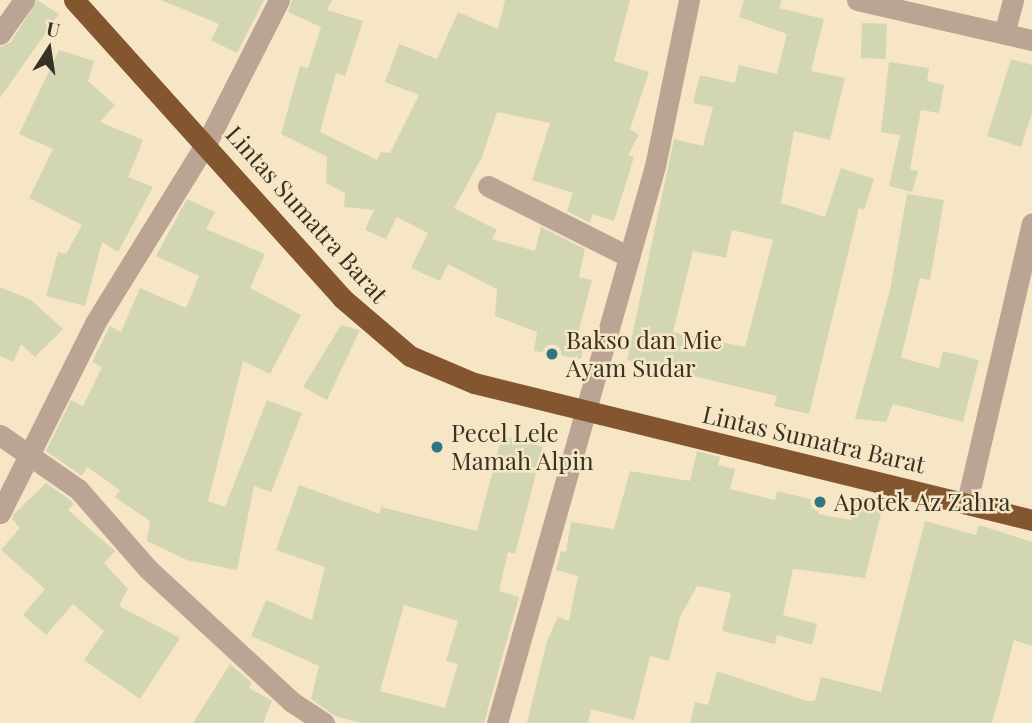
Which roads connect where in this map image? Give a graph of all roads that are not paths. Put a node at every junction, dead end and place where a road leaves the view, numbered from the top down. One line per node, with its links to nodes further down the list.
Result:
1 (24, 0): 8 (street)
2 (74, 0): 10 (highway, Lintas Sumatra Barat)
3 (279, 0): 10 (street)
4 (689, 0): 13 (street)
5 (857, 0): 7 (street)
6 (1013, 0): 7 (street)
7 (1005, 30): 9 (street)
8 (0, 34)
9 (1032, 40)
10 (207, 142): 14 (highway, Lintas Sumatra Barat); 16 (street)
11 (488, 186): 13 (street)
12 (1032, 223): 17 (street)
13 (629, 257): 14 (street)
14 (587, 411): 17 (highway, Lintas Sumatra Barat); 21 (street)
15 (0, 435): 16 (street)
16 (28, 459): 18 (street); 20 (street)
17 (967, 502): 19 (highway, Lintas Sumatra Barat)
18 (0, 513)
19 (1032, 520)
20 (324, 723)
21 (497, 723)

